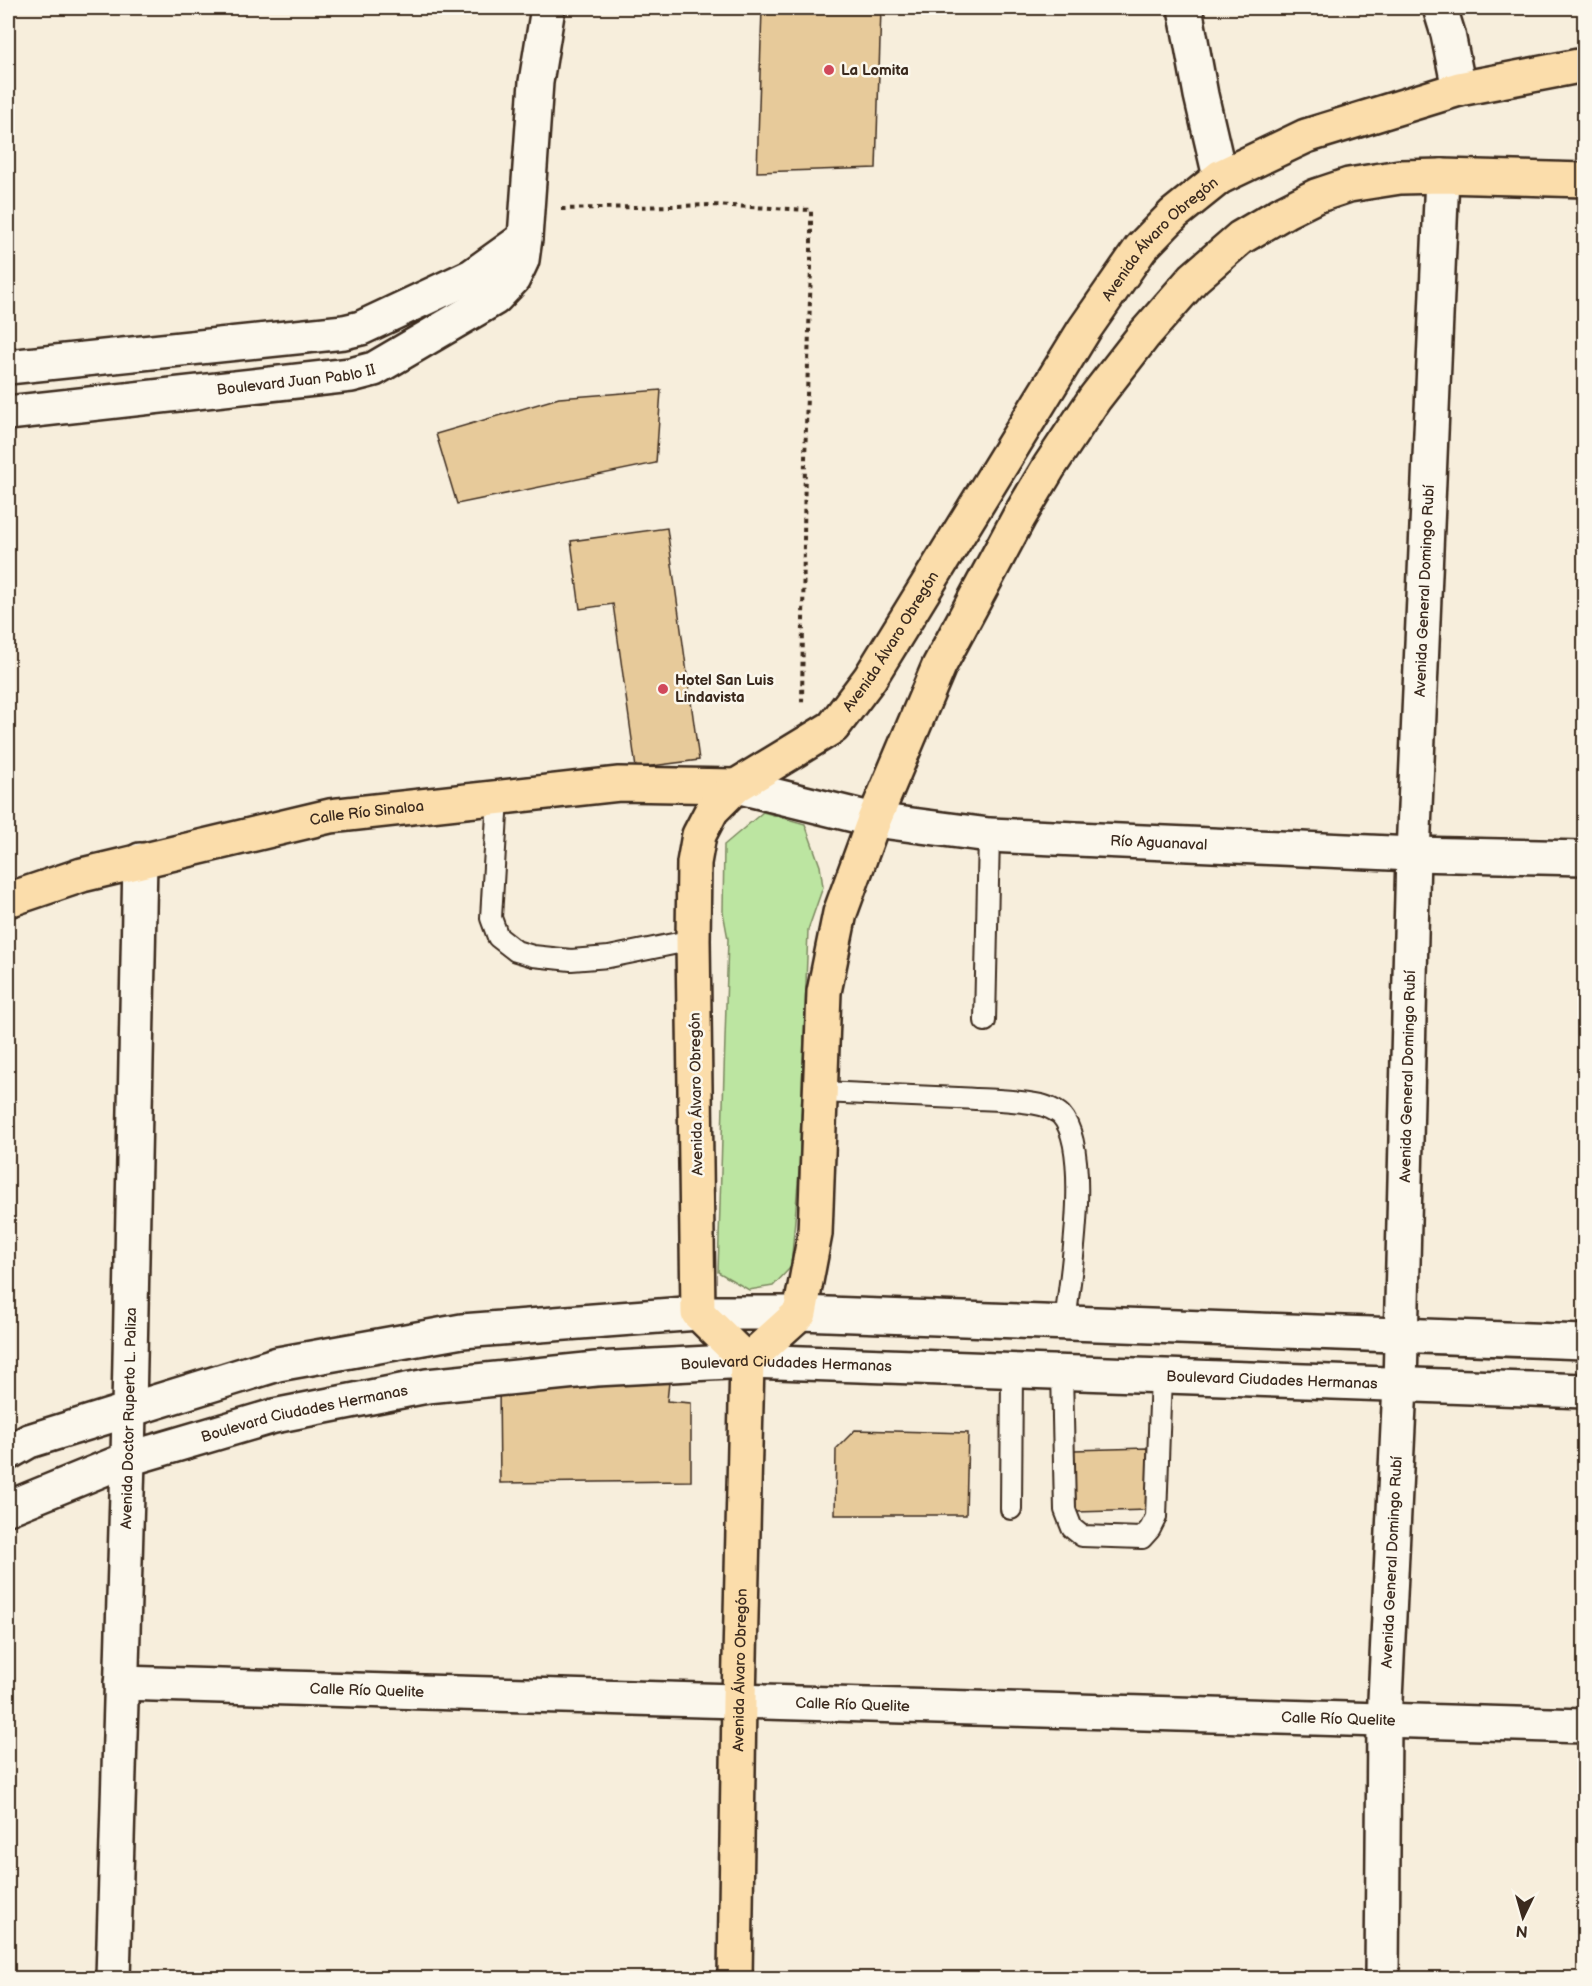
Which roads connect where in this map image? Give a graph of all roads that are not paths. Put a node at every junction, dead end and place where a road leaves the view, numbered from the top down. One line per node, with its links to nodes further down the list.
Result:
1 (548, 8): 9 (street, Boulevard Juan Pablo II)
2 (1185, 8): 7 (street)
3 (1440, 8): 5 (street)
4 (1584, 65): 5 (main road, Avenida Álvaro Obregón)
5 (1459, 89): 7 (main road, Avenida Álvaro Obregón)
6 (1442, 176): 8 (main road); 14 (main road); 16 (street, Avenida General Domingo Rubí)
7 (1220, 177): 12 (main road, Avenida Álvaro Obregón)
8 (1584, 180)
9 (526, 224): 10 (street); 11 (street, Boulevard Juan Pablo II)
10 (8, 367)
11 (8, 413)
12 (736, 786): 13 (main road, Calle Río Sinaloa); 14 (street, Río Aguanaval); 20 (main road, Avenida Álvaro Obregón)
13 (498, 797): 18 (main road, Calle Río Sinaloa); 20 (lane)
14 (874, 820): 15 (street, Río Aguanaval); 22 (main road)
15 (989, 835): 16 (street, Río Aguanaval); 21 (lane)
16 (1413, 854): 17 (street, Río Aguanaval); 26 (street, Avenida General Domingo Rubí)
17 (1584, 858)
18 (140, 860): 19 (main road, Calle Río Sinaloa); 34 (street, Avenida Doctor Ruperto L. Paliza)
19 (8, 900)
20 (693, 940): 23 (main road, Avenida Álvaro Obregón)
21 (985, 1021)
22 (821, 1092): 24 (main road); 25 (lane)
23 (698, 1313): 24 (street); 28 (main road); 34 (street)
24 (800, 1313): 25 (street); 28 (main road)
25 (1065, 1323): 26 (street)
26 (1401, 1336): 27 (street); 32 (street, Avenida General Domingo Rubí)
27 (1584, 1342)
28 (747, 1361): 29 (street, Boulevard Ciudades Hermanas); 36 (street, Boulevard Ciudades Hermanas); 40 (main road, Avenida Álvaro Obregón)
29 (1012, 1370): 30 (street, Boulevard Ciudades Hermanas); 38 (lane)
30 (1062, 1372): 31 (street, Boulevard Ciudades Hermanas); 31 (lane)
31 (1161, 1375): 32 (street, Boulevard Ciudades Hermanas)
32 (1400, 1384): 33 (street, Boulevard Ciudades Hermanas); 41 (street, Avenida General Domingo Rubí)
33 (1584, 1392)
34 (129, 1410): 35 (street); 36 (street, Avenida Doctor Ruperto L. Paliza)
35 (8, 1453)
36 (128, 1459): 37 (street, Boulevard Ciudades Hermanas); 39 (street, Avenida Doctor Ruperto L. Paliza)
37 (8, 1508)
38 (1011, 1509)
39 (121, 1683): 40 (street, Calle Río Quelite); 43 (street, Avenida Doctor Ruperto L. Paliza)
40 (739, 1700): 41 (street, Calle Río Quelite); 44 (main road, Avenida Álvaro Obregón)
41 (1384, 1721): 42 (street, Calle Río Quelite); 45 (street, Avenida General Domingo Rubí)
42 (1584, 1726)
43 (113, 1978)
44 (735, 1978)
45 (1382, 1978)

